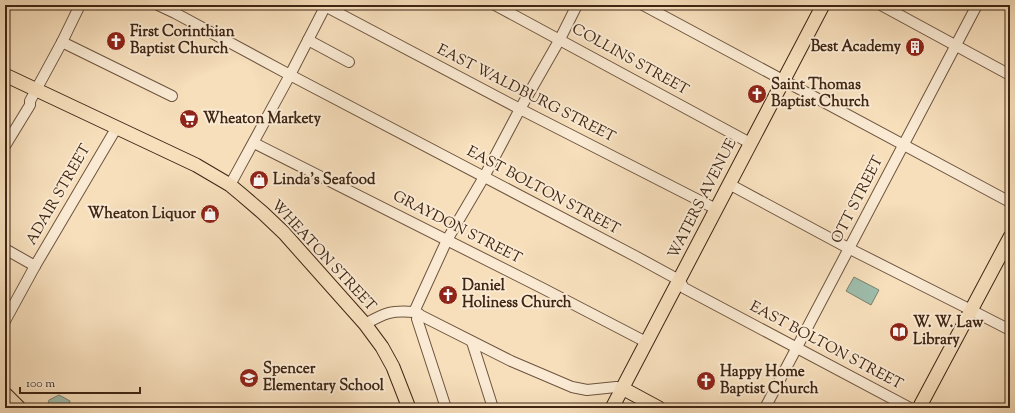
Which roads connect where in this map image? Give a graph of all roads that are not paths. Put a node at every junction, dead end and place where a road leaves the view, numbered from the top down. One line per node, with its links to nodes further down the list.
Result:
1 (80, 5): 12 (street)
2 (158, 5): 16 (street, EAST BOLTON STREET)
3 (324, 5): 11 (street); 21 (street, EAST WALDBURG STREET)
4 (495, 5): 10 (street, COLLINS STREET)
5 (577, 5): 10 (street)
6 (643, 5): 18 (street)
7 (823, 5): 18 (main road, WATERS AVENUE)
8 (881, 5): 13 (street)
9 (977, 5): 13 (street, OTT STREET)
10 (560, 39): 21 (street); 24 (street, COLLINS STREET)
11 (308, 40): 14 (street); 16 (street)
12 (62, 42): 19 (street); 20 (street)
13 (956, 46): 17 (street); 25 (street, OTT STREET)
14 (349, 62)
15 (5, 75): 19 (main road, WHEATON STREET)
16 (290, 75): 23 (street); 27 (street, EAST BOLTON STREET)
17 (1010, 75)
18 (784, 80): 24 (main road, WATERS AVENUE); 25 (street)
19 (36, 90): 22 (main road, WHEATON STREET); 26 (street)
20 (172, 96)
21 (520, 109): 27 (street); 31 (street, EAST WALDBURG STREET)
22 (116, 127): 29 (main road, WHEATON STREET); 36 (street, ADAIR STREET)
23 (254, 143): 29 (street); 33 (street, GRAYDON STREET)
24 (750, 143): 28 (main road, WATERS AVENUE)
25 (903, 145): 30 (street); 34 (street, OTT STREET)
26 (5, 146)
27 (484, 177): 33 (street); 37 (street, EAST BOLTON STREET)
28 (729, 184): 31 (main road, WATERS AVENUE); 34 (street)
29 (230, 185): 41 (main road, WHEATON STREET)
30 (1010, 202)
31 (716, 209): 37 (main road, WATERS AVENUE)
32 (1010, 238): 38 (main road)
33 (447, 240): 39 (street); 44 (street, GRAYDON STREET)
34 (850, 248): 38 (street); 45 (street, OTT STREET)
35 (5, 249): 36 (street)
36 (35, 266): 40 (street, ADAIR STREET)
37 (679, 280): 44 (main road, WATERS AVENUE); 45 (street, EAST BOLTON STREET)
38 (971, 310): 42 (street); 56 (main road)
39 (417, 313): 41 (street); 43 (street); 50 (street)
40 (5, 321)
41 (365, 324): 49 (main road, WHEATON STREET)
42 (1010, 330)
43 (472, 342): 46 (street); 51 (street)
44 (646, 342): 46 (main road, WATERS AVENUE)
45 (796, 347): 54 (street, OTT STREET); 55 (street, EAST BOLTON STREET)
46 (622, 388): 52 (main road, WATERS AVENUE); 53 (main road)
47 (5, 395): 48 (highway)
48 (18, 408)
49 (409, 408)
50 (446, 408)
51 (494, 408)
52 (612, 408)
53 (659, 408)
54 (765, 408)
55 (910, 408)
56 (919, 408)

